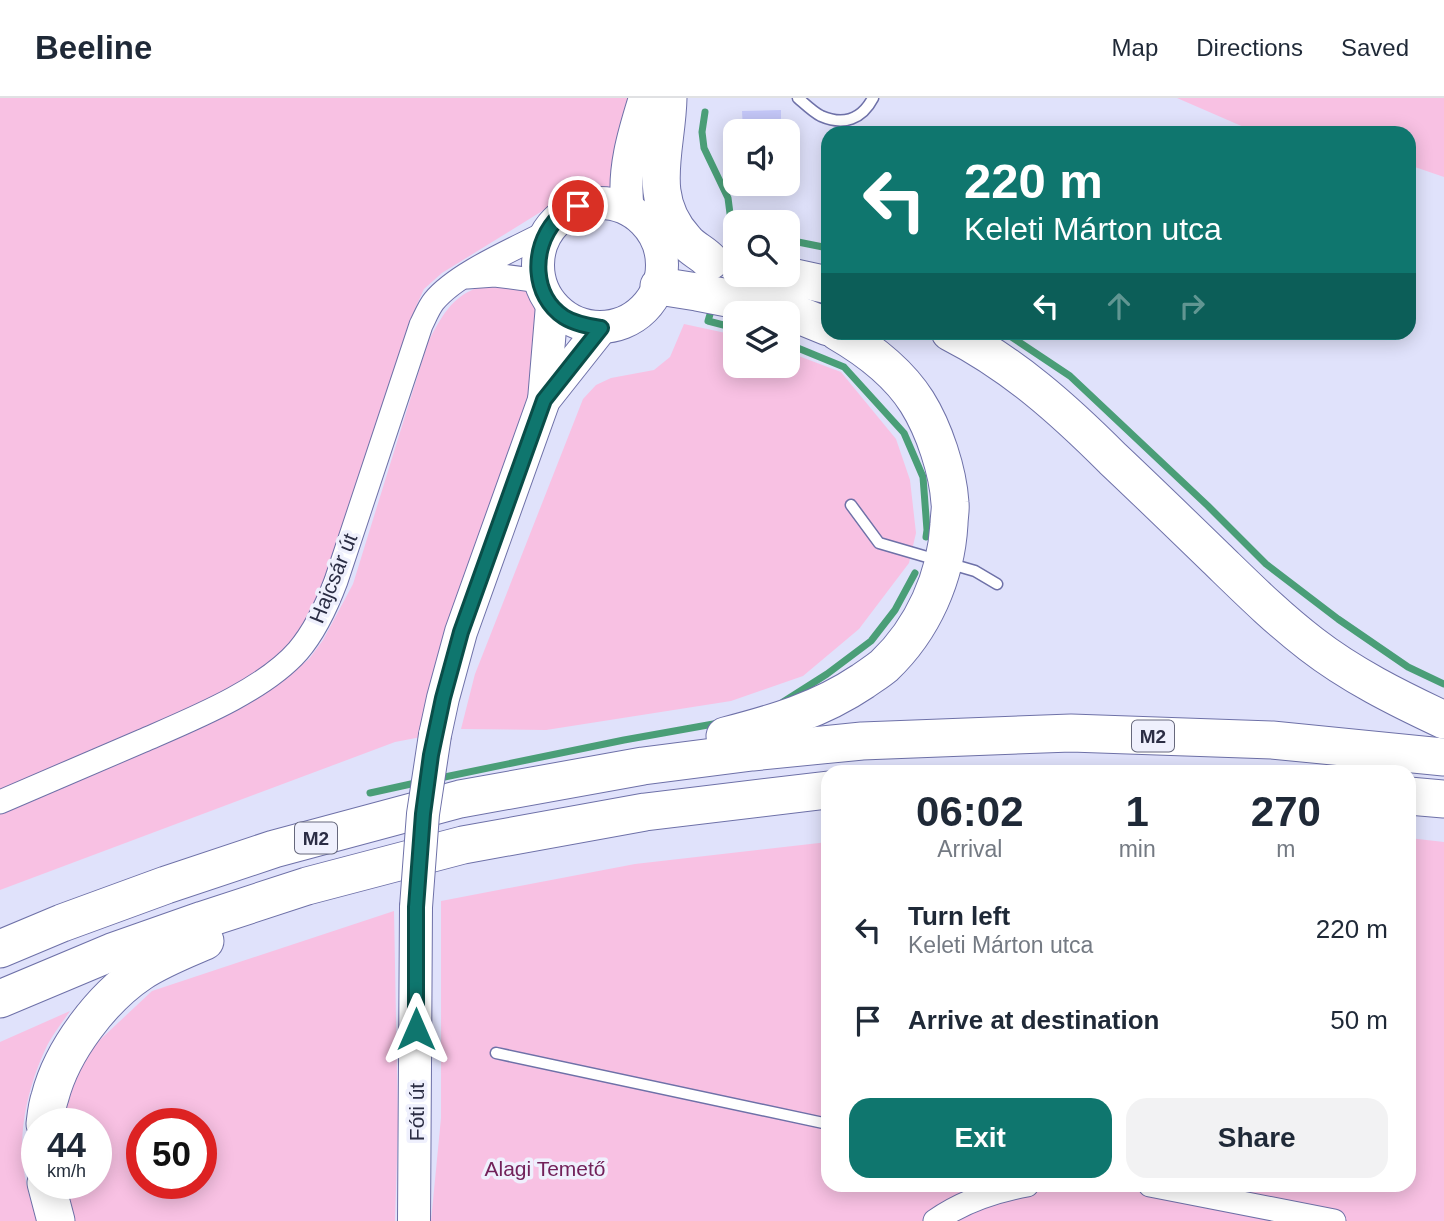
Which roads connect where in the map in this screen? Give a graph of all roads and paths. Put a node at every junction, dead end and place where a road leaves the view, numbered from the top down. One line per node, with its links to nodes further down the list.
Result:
1 (645, 98): 5 (main road)
2 (668, 98): 7 (highway)
3 (798, 98): 4 (lane)
4 (873, 98)
5 (615, 205): 6 (main road); 8 (main road)
6 (547, 232): 9 (street, Hajcsár út); 12 (main road)
7 (723, 264): 8 (highway)
8 (660, 268): 13 (highway); 14 (main road)
9 (464, 277): 12 (street); 27 (street, Hajcsár út)
10 (800, 279): 11 (highway)
11 (821, 283)
12 (546, 293): 14 (main road); 17 (main road)
13 (821, 324)
14 (601, 328): 17 (main road, Fóti út)
15 (851, 340): 19 (highway)
16 (964, 340): 21 (highway)
17 (544, 400): 38 (main road, Fóti út, bridge)
18 (850, 505): 19 (lane)
19 (943, 562): 20 (lane); 23 (highway)
20 (997, 584)
21 (1444, 720)
22 (1444, 758): 23 (highway, M2)
23 (643, 766): 29 (highway, M2)
24 (821, 791): 28 (highway, M2)
25 (1416, 797): 26 (highway)
26 (1444, 799)
27 (0, 802)
28 (307, 886): 30 (highway, M2); 32 (highway)
29 (0, 949)
30 (0, 999)
31 (496, 1053): 33 (lane)
32 (47, 1108)
33 (821, 1123)
34 (990, 1192): 39 (street)
35 (1186, 1192): 40 (street)
36 (50, 1199): 37 (highway)
37 (56, 1221)
38 (414, 1221)
39 (935, 1221)
40 (1334, 1221)

